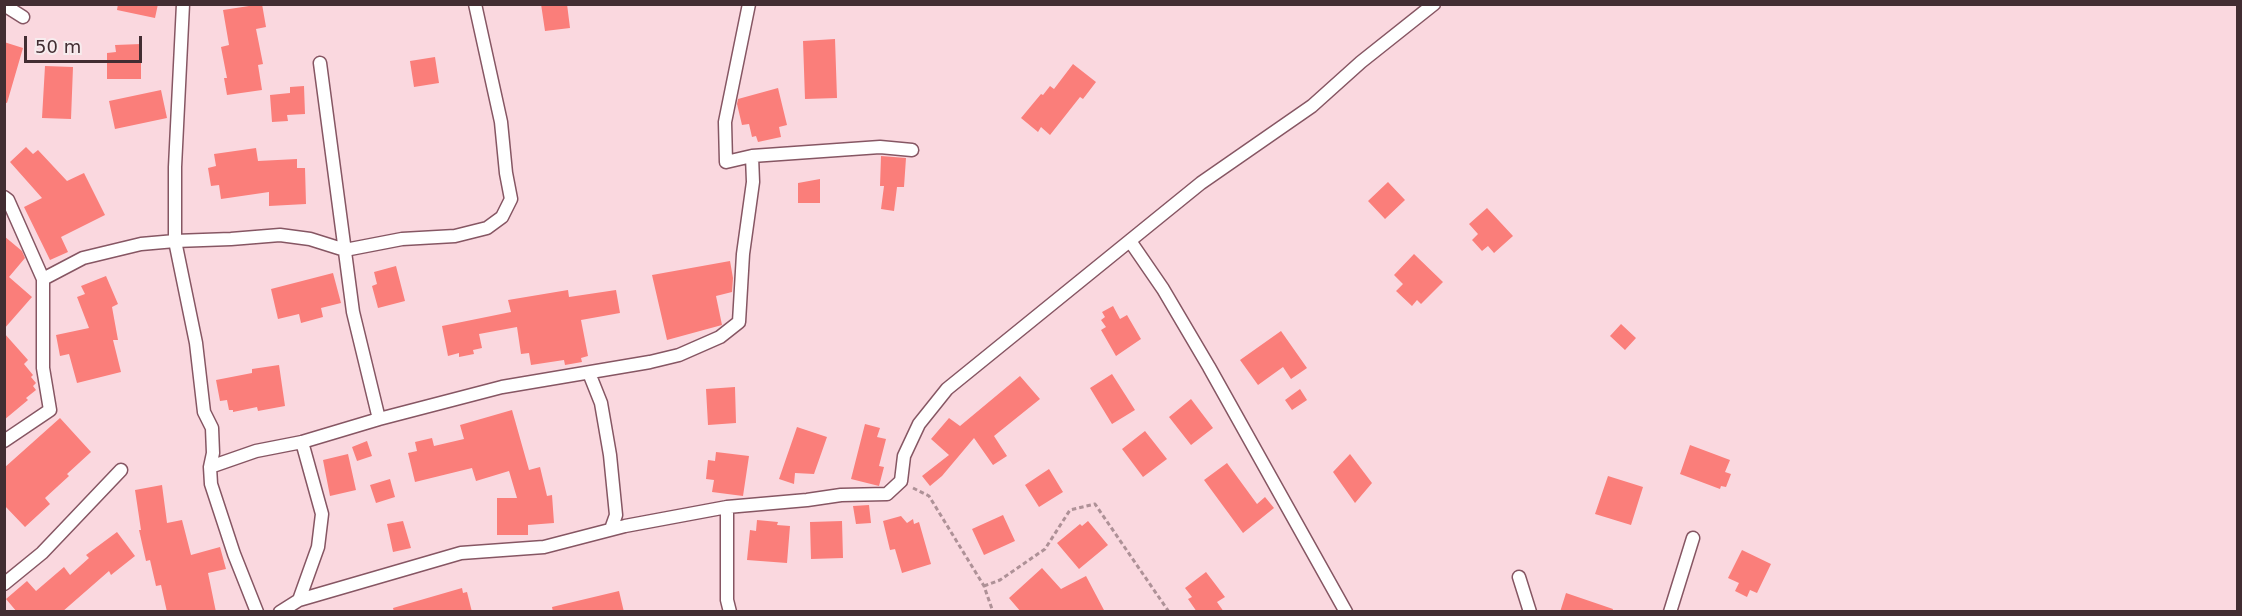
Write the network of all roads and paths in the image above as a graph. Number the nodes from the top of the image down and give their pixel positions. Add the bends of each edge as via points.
1 (183, 4) edge
2 (475, 4) edge
3 (749, 4) edge
4 (1434, 4) edge
5 (4, 5) edge
6 (23, 17) dead end
7 (320, 63) dead end
8 (912, 150) dead end
9 (752, 156) junction
10 (4, 197) edge
11 (174, 240) junction
12 (1130, 241) junction
13 (345, 250) junction
14 (43, 279) junction
15 (589, 373) junction
16 (379, 419) junction
17 (4, 441) edge
18 (302, 442) junction
19 (210, 467) junction
20 (121, 470) dead end
21 (901, 481) junction
22 (728, 507) junction
23 (611, 529) junction
24 (1693, 538) dead end
25 (1519, 576) dead end
26 (4, 584) edge
27 (984, 586) junction
28 (298, 600) junction
29 (257, 612) edge
30 (280, 612) edge
31 (730, 612) edge
32 (993, 612) edge
33 (1169, 612) edge
34 (1346, 612) edge
35 (1530, 612) edge
36 (1670, 612) edge

1 - 11 street
2 - 13 street via 501,122 511,199 502,217 487,228 455,236 402,239
3 - 9 street via 725,122 726,162
4 - 12 street via 1312,106 1201,183
5 - 6 street
7 - 13 street
8 - 9 street via 880,147
9 - 15 street via 753,182 739,322 720,337 680,355
10 - 14 street
11 - 13 street via 280,235 310,238
11 - 14 street via 83,258
11 - 19 street via 196,343 204,412 212,428
12 - 21 street via 947,389 919,424 904,456
12 - 34 street via 1175,308
13 - 16 street via 353,312
14 - 17 street via 43,368 50,410
15 - 16 street via 502,387
15 - 23 street via 602,403 610,455 616,515
16 - 18 street
18 - 19 street via 256,451
18 - 28 street via 322,514 318,547
19 - 29 street via 211,484
20 - 26 street via 42,553
21 - 22 street via 886,494
21 - 27 path via 929,496
22 - 23 street
22 - 31 street
23 - 28 street via 544,547 461,553
24 - 36 street
25 - 35 street
27 - 32 path
27 - 33 path via 1000,580 1045,549 1070,510 1095,504
28 - 30 street

